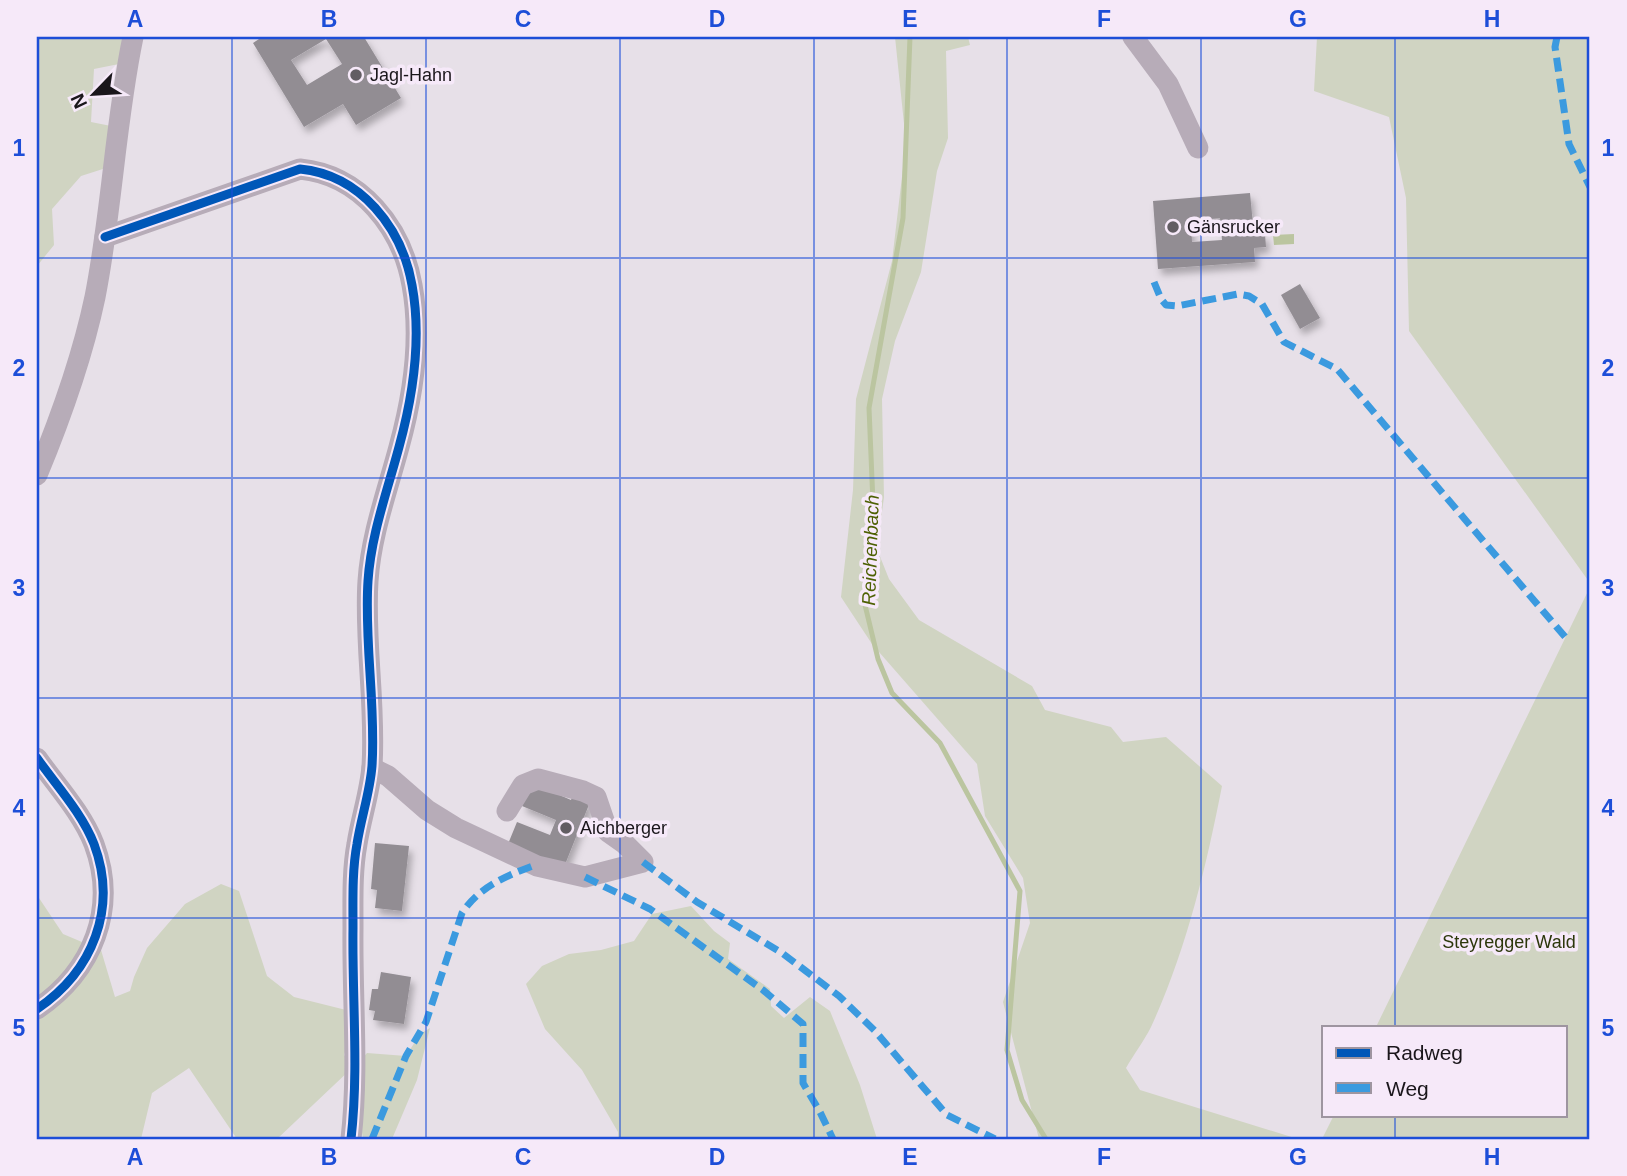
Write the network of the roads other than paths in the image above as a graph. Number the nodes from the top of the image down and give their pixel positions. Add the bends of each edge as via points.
1 (133, 37) edge
2 (1133, 37) edge
3 (1198, 148) dead end
4 (105, 237) junction
5 (37, 475) edge
6 (37, 758) edge
7 (372, 768) junction
8 (508, 811) dead end
9 (37, 1009) edge
10 (351, 1139) edge

1 - 4 street
2 - 3 street via 1168,84
4 - 5 street via 78,368
4 - 7 street via 300,169 320,171 364,197 397,238 413,288 415,365 368,581
6 - 9 street via 94,843 103,898 92,949 73,976
7 - 8 street via 456,828 537,866 585,877 643,862 608,832 596,797 583,791 538,779 523,785
7 - 10 street via 356,848 353,895 356,1039

